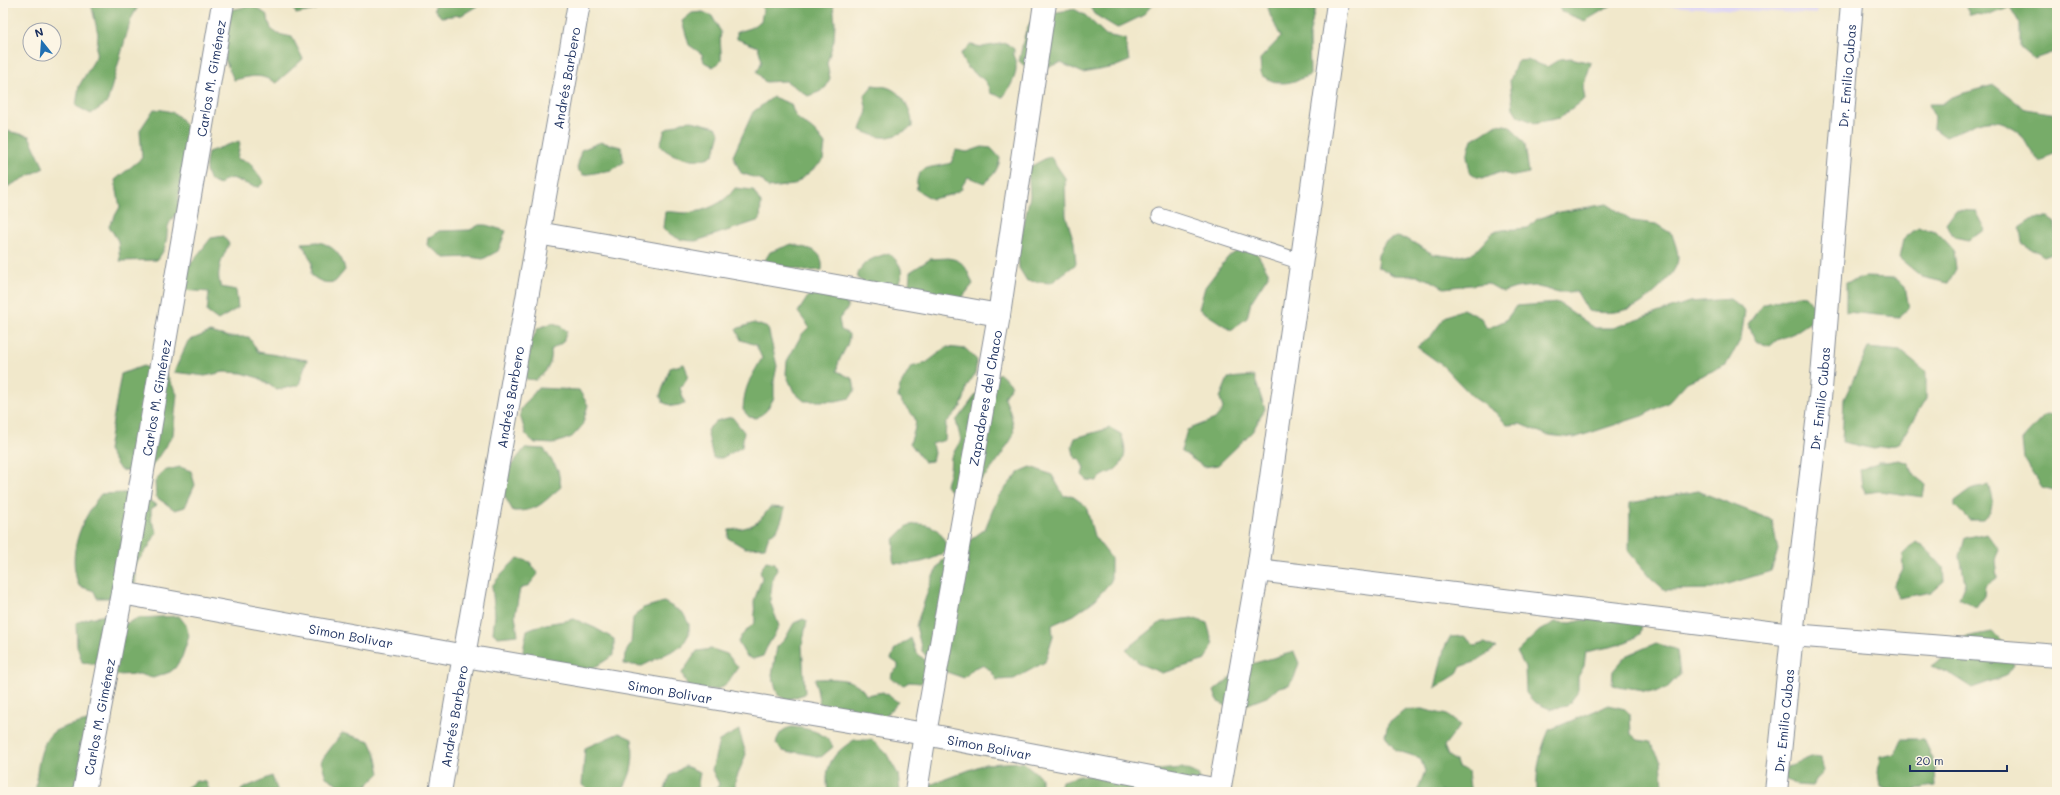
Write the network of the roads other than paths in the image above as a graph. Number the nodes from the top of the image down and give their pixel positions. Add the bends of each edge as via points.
1 (223, 3) edge
2 (579, 3) edge
3 (1045, 3) edge
4 (1338, 3) edge
5 (1852, 3) edge
6 (1160, 216) dead end
7 (538, 232) junction
8 (1302, 262) junction
9 (999, 315) junction
10 (1258, 570) junction
11 (122, 593) junction
12 (1792, 635) junction
13 (465, 656) junction
14 (2057, 656) edge
15 (925, 734) junction
16 (1219, 791) edge
17 (84, 792) edge
18 (440, 792) edge
19 (916, 792) edge
20 (1776, 792) edge

1 - 11 street, Carlos M. Giménez
2 - 7 street, Andrés Barbero
3 - 9 street, Zapadores del Chaco
4 - 8 street
5 - 12 street, Dr. Emilio Cubas via 1821,389
6 - 8 lane
7 - 9 street
7 - 13 street, Andrés Barbero
8 - 10 street
9 - 15 street, Zapadores del Chaco
10 - 12 street
10 - 16 street
11 - 13 street, Simon Bolivar
11 - 17 street, Carlos M. Giménez
12 - 14 street
12 - 20 street, Dr. Emilio Cubas
13 - 15 street, Simon Bolivar
13 - 18 street, Andrés Barbero
15 - 16 street, Simon Bolivar
15 - 19 street, Zapadores del Chaco

